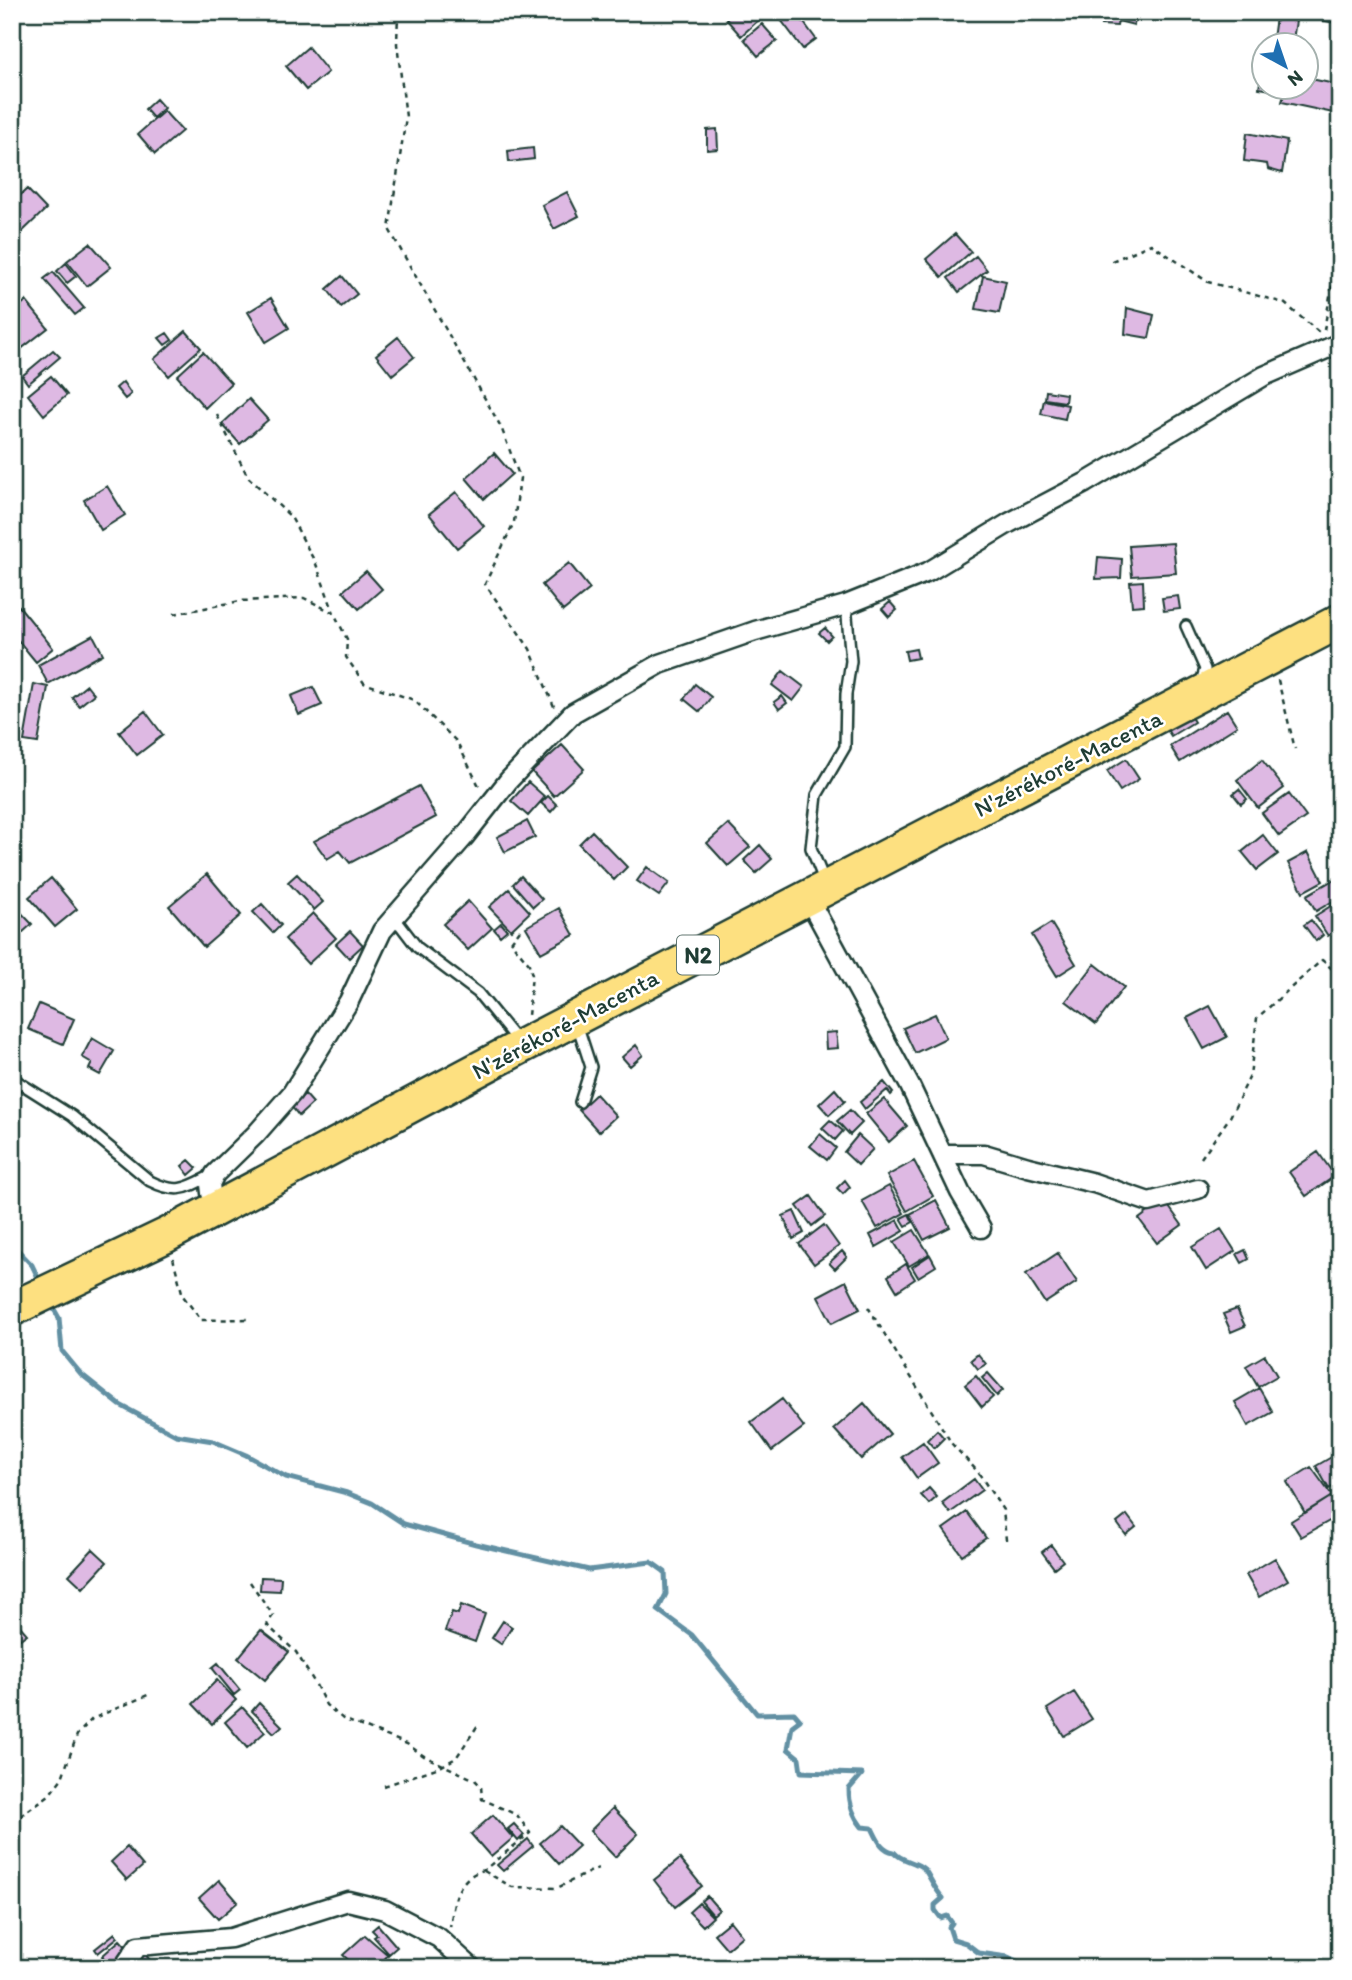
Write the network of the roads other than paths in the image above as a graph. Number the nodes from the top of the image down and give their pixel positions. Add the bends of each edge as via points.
1 (1331, 339) edge
2 (846, 605) junction
3 (1340, 621) edge
4 (1186, 626) dead end
5 (1196, 697) junction
6 (818, 893) junction
7 (394, 917) junction
8 (575, 1019) junction
9 (522, 1046) junction
10 (12, 1078) edge
11 (580, 1102) dead end
12 (942, 1154) junction
13 (215, 1174) junction
14 (1198, 1189) dead end
15 (219, 1207) junction
16 (981, 1228) dead end
17 (35, 1297) edge
18 (124, 1968) edge
19 (472, 1968) edge

1 - 2 street via 928,572
2 - 6 lane via 851,661 845,747 817,794 811,848
2 - 7 street via 660,664 573,713 509,780
3 - 5 highway, N'zérékoré-Macenta / N2
4 - 5 lane via 1205,669
5 - 6 highway, N'zérékoré-Macenta / N2
6 - 8 highway, N'zérékoré-Macenta / N2
6 - 12 street
7 - 9 lane via 417,947 478,993
7 - 13 street via 292,1093
8 - 9 highway, N'zérékoré-Macenta / N2
8 - 11 lane via 591,1067
9 - 15 highway, N'zérékoré-Macenta / N2
10 - 13 lane via 72,1116 150,1181 175,1190
12 - 14 street via 984,1154 1149,1202
12 - 16 street
13 - 15 street via 211,1193
15 - 17 highway, N'zérékoré-Macenta / N2
18 - 19 street via 138,1946 231,1938 348,1901 385,1910 439,1938

